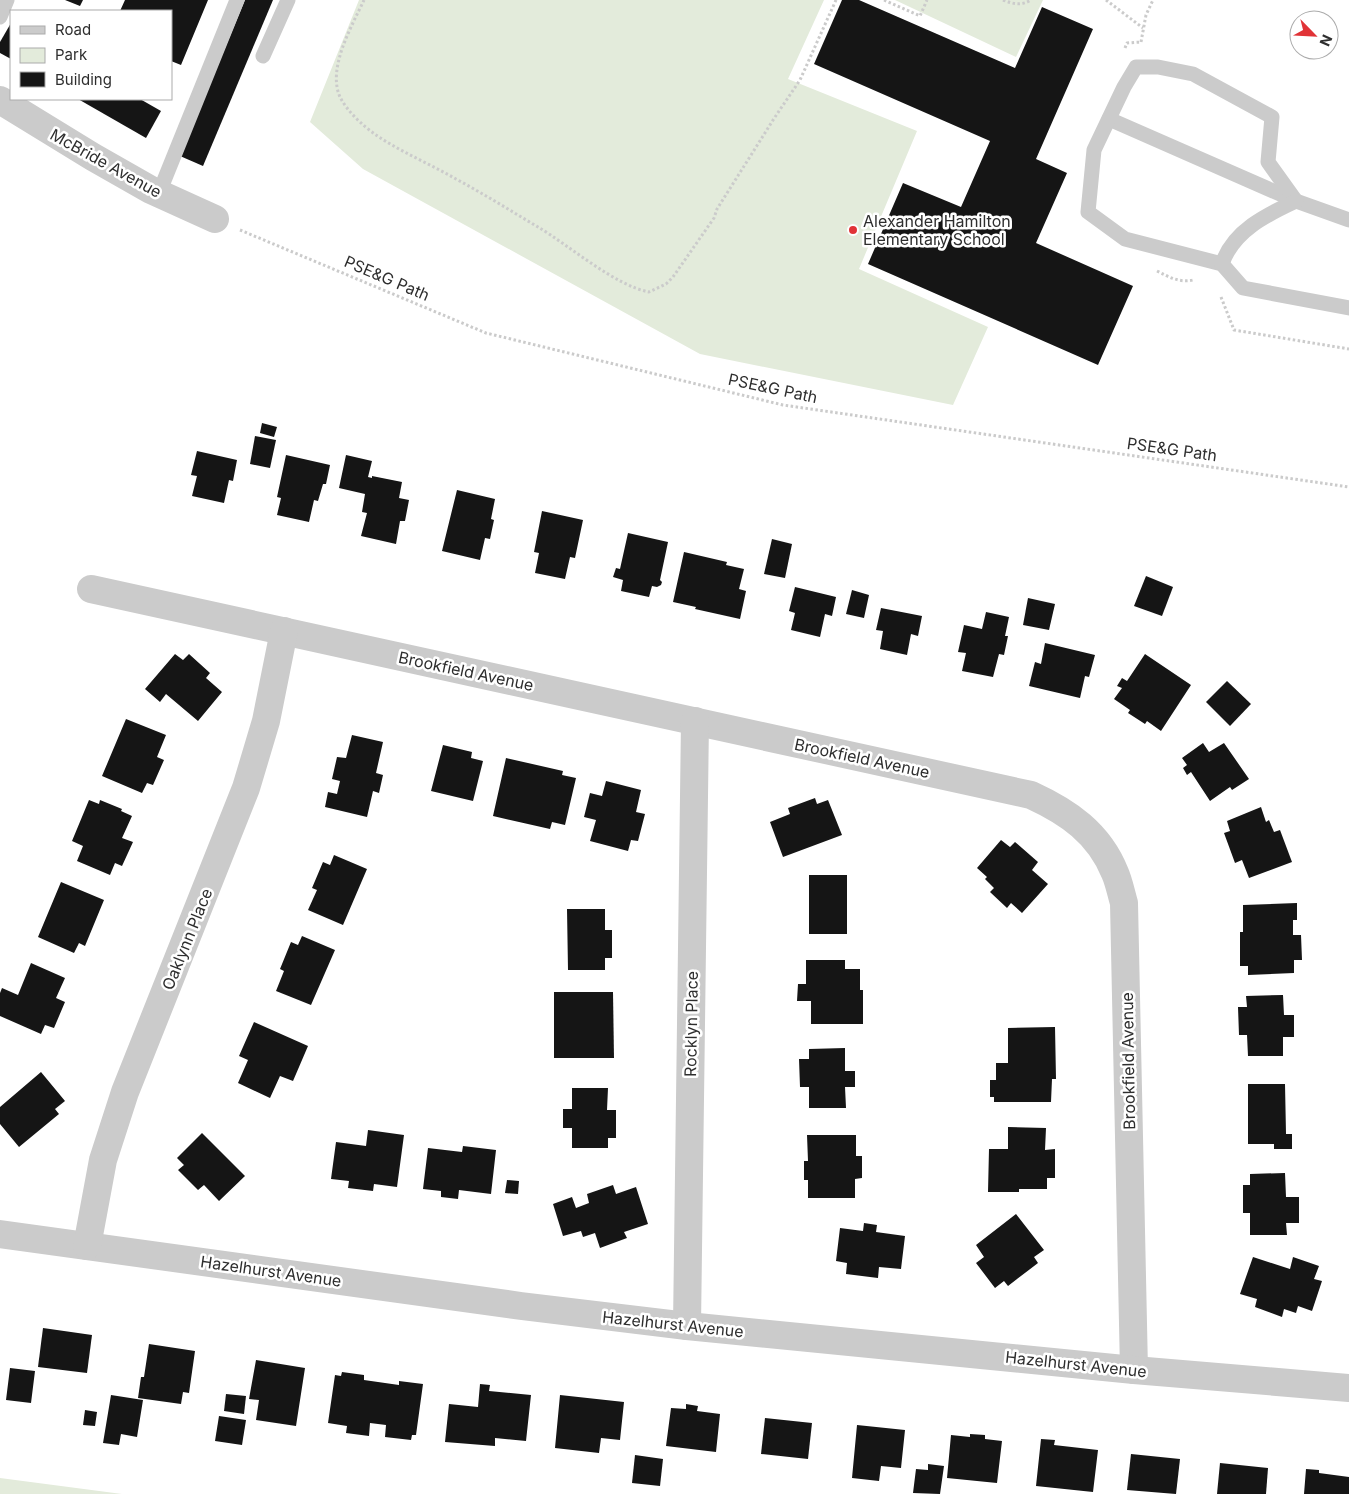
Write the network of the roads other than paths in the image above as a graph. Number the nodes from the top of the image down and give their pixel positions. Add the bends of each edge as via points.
1 (7, 0) edge
2 (237, 0) edge
3 (288, 0) edge
4 (0, 17) edge
5 (263, 56) dead end
6 (0, 100) edge
7 (1109, 119) junction
8 (159, 193) junction
9 (1296, 202) junction
10 (216, 219) road end
11 (1349, 220) edge
12 (1222, 264) junction
13 (1349, 308) edge
14 (91, 589) dead end
15 (284, 631) junction
16 (695, 721) junction
17 (0, 1234) edge
18 (88, 1246) junction
19 (686, 1326) junction
20 (1134, 1370) junction
21 (1349, 1388) edge

1 - 4 lane
2 - 8 lane
3 - 5 lane
6 - 8 street, McBride Avenue via 93,158
7 - 9 lane
7 - 9 lane via 1136,68 1158,67 1193,74 1272,117 1268,162
7 - 12 lane via 1094,150 1088,212 1124,239
8 - 10 street, McBride Avenue
9 - 11 lane
9 - 12 lane via 1270,213 1242,232
12 - 13 lane via 1243,288
14 - 15 street, Brookfield Avenue
15 - 16 street, Brookfield Avenue
15 - 18 street, Oaklynn Place via 266,721 246,788 124,1092 103,1160
16 - 19 street, Rocklyn Place
16 - 20 street, Brookfield Avenue via 1031,795 1057,807 1081,824 1101,848 1115,873 1124,903
17 - 18 street, Hazelhurst Avenue
18 - 19 street, Hazelhurst Avenue
19 - 20 street, Hazelhurst Avenue
20 - 21 street, Hazelhurst Avenue

